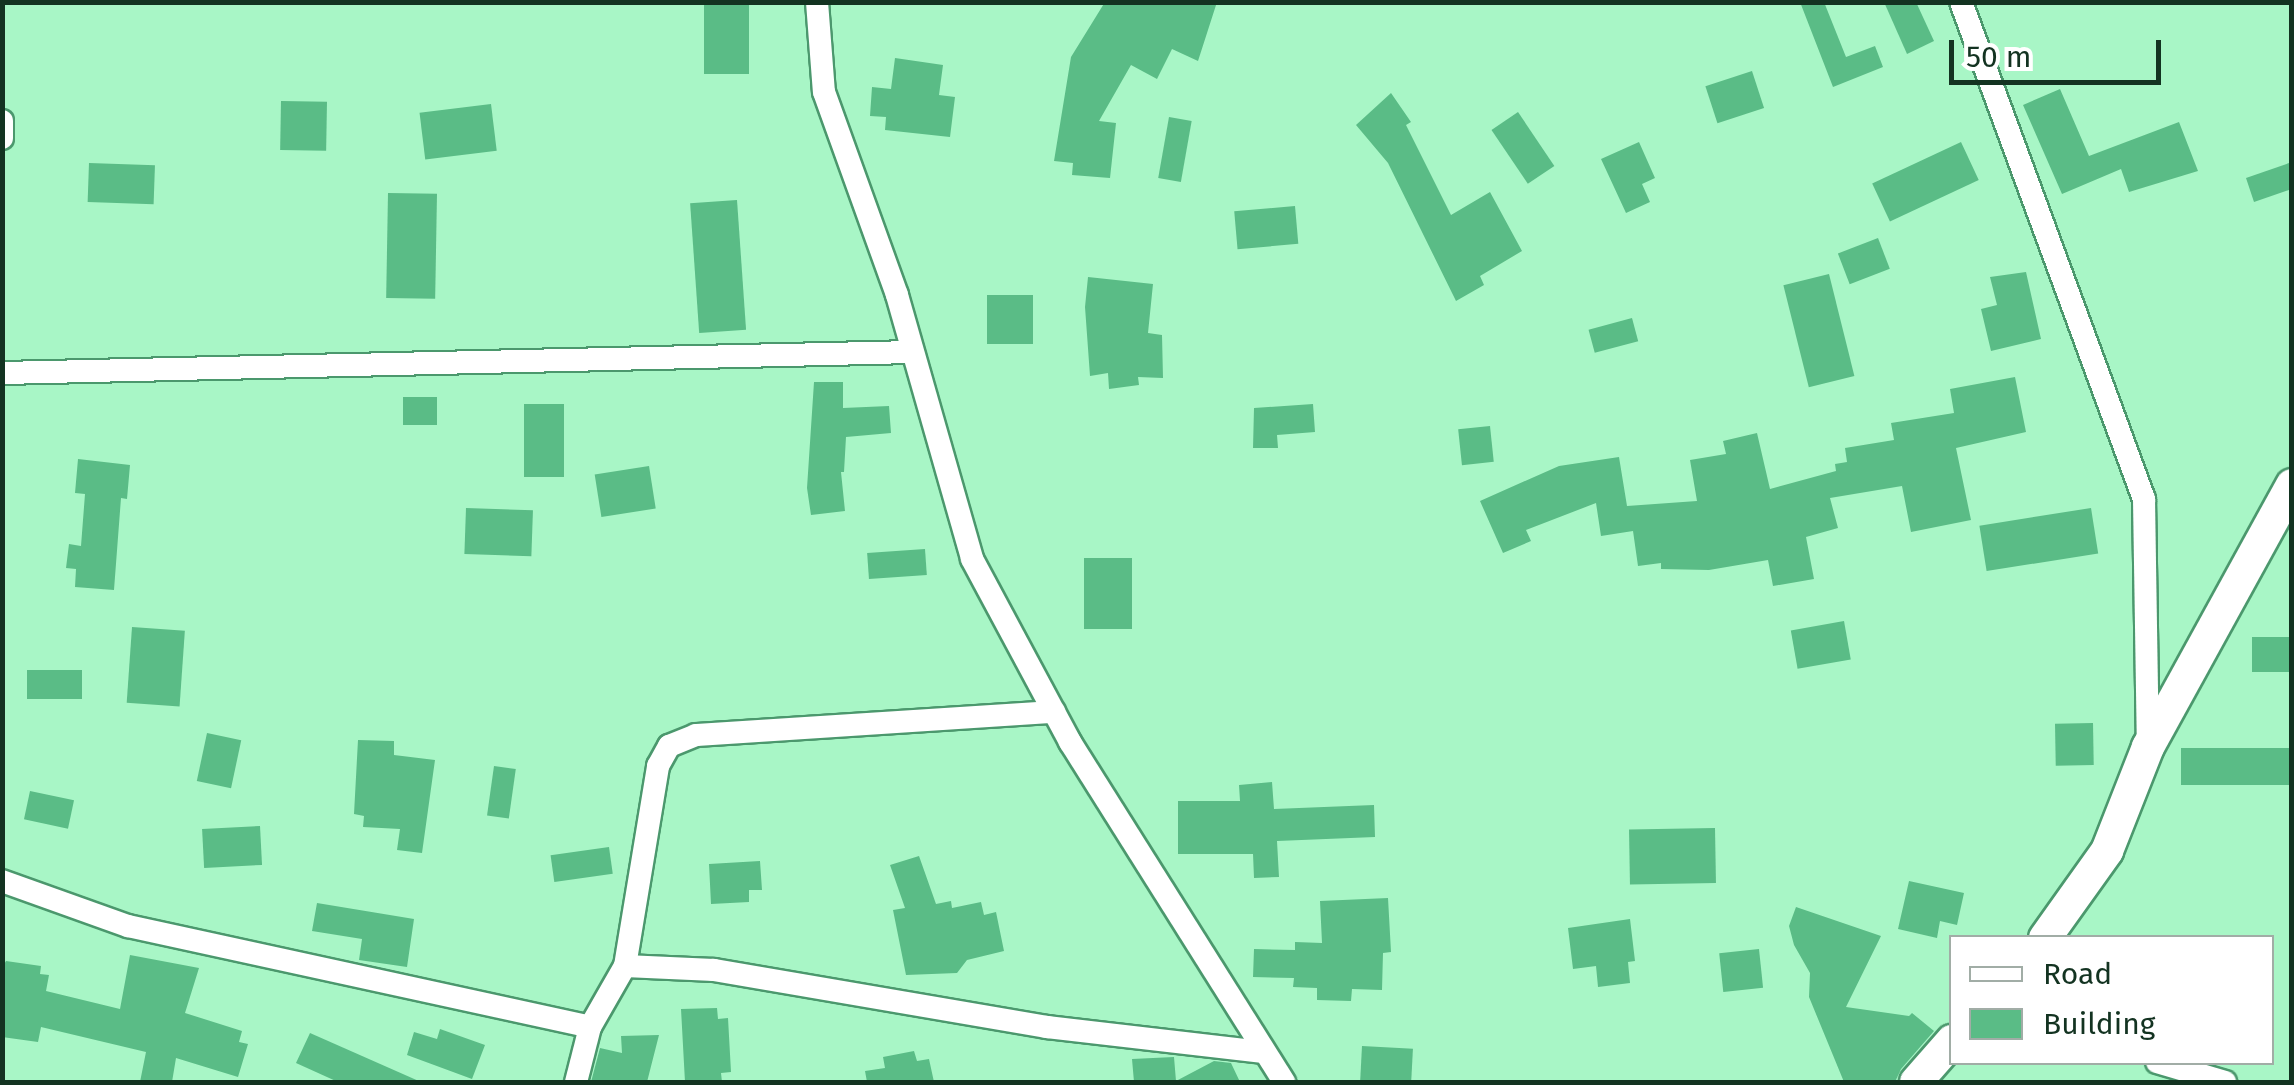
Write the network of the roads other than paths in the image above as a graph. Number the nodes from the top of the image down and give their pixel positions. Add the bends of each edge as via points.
1 (817, 2) edge
2 (1961, 2) edge
3 (2, 121) edge
4 (2, 138) edge
5 (912, 352) junction
6 (2, 373) edge
7 (2292, 485) edge
8 (1054, 712) junction
9 (2148, 748) junction
10 (2, 881) edge
11 (2048, 935) edge
12 (625, 966) junction
13 (590, 1027) junction
14 (1949, 1044) edge
15 (1264, 1052) junction
16 (2167, 1065) edge
17 (576, 1082) edge
18 (1284, 1082) edge
19 (1916, 1082) edge
20 (2224, 1082) edge

1 - 5 street via 824,92
2 - 9 street via 2144,498
3 - 4 street
5 - 6 street
5 - 8 street via 972,559
7 - 9 street
8 - 12 street via 696,735 669,746 658,766
8 - 15 street
9 - 11 street via 2107,851
10 - 13 street via 128,926
12 - 13 street
12 - 15 street via 714,970 1047,1027
13 - 17 street
14 - 19 street
15 - 18 street
16 - 20 street

